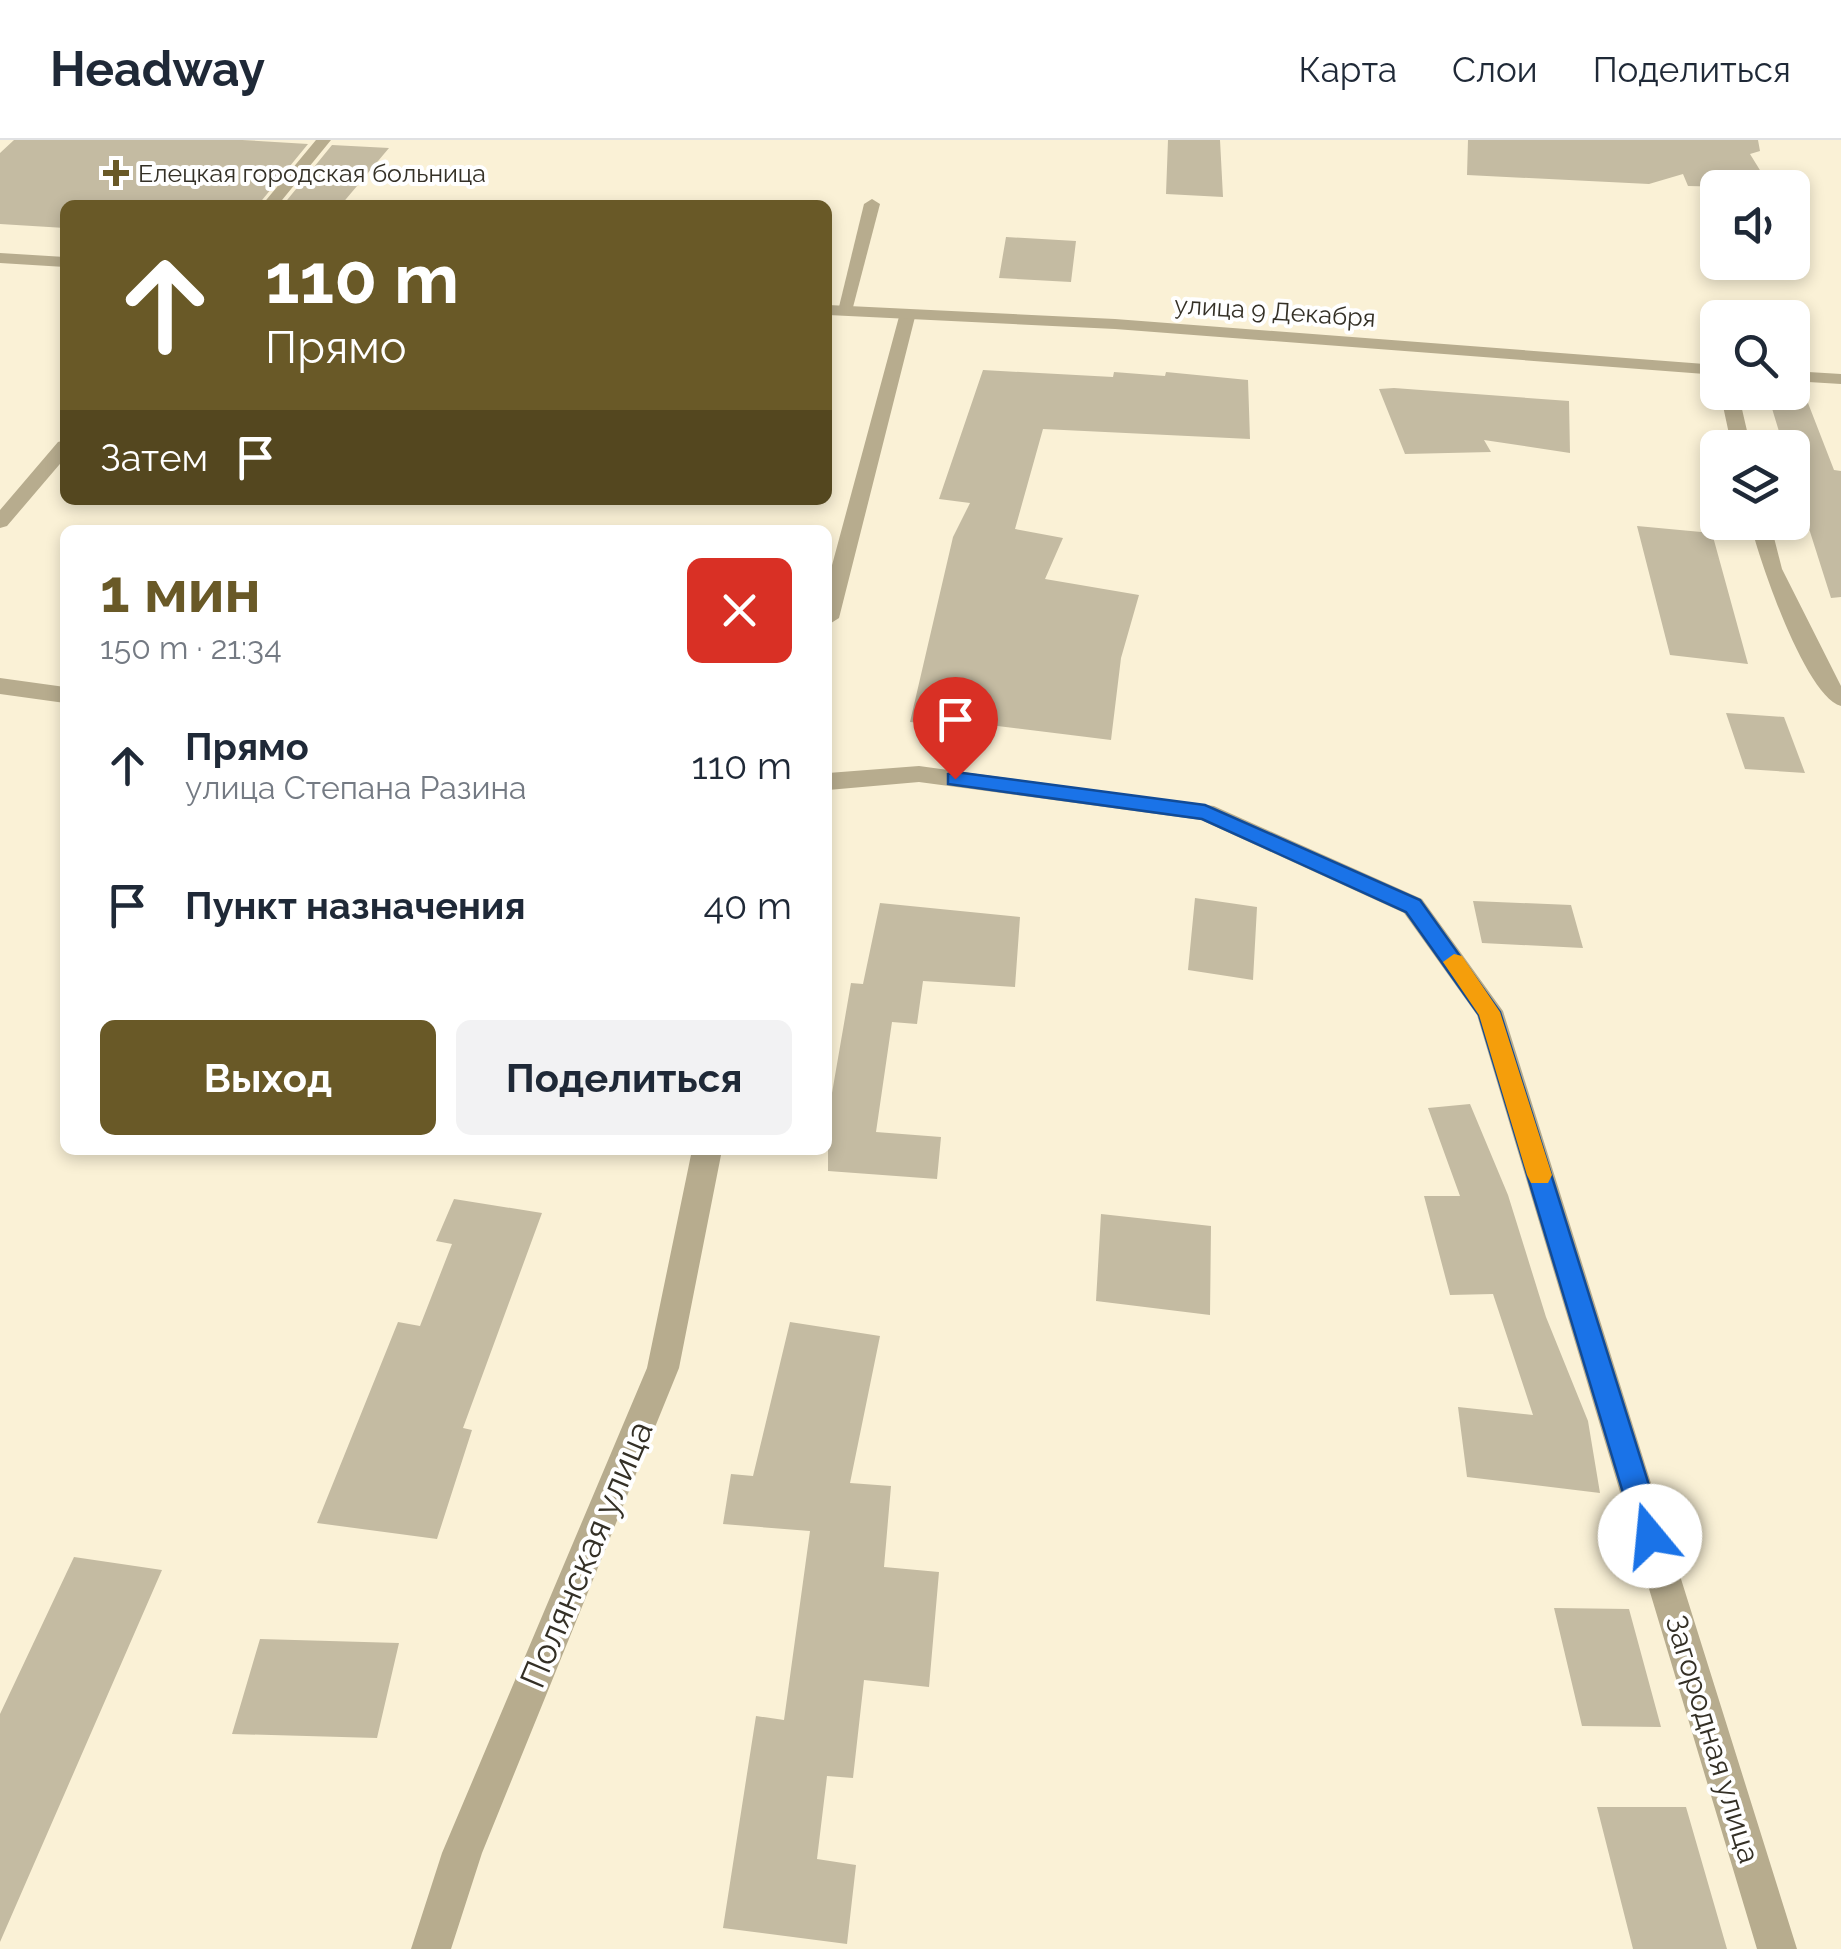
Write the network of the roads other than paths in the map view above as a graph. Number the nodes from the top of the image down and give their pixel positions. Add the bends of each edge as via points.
1 (324, 140) edge
2 (274, 200) edge
3 (872, 204) dead end
4 (0, 258) edge
5 (60, 262) edge
6 (835, 311) edge
7 (906, 317) junction
8 (1700, 369) edge
9 (1810, 377) edge
10 (1841, 379) edge
11 (60, 452) edge
12 (0, 522) edge
13 (1765, 540) edge
14 (832, 603) edge
15 (0, 686) edge
16 (60, 694) edge
17 (1841, 698) edge
18 (832, 782) edge
19 (707, 1155) edge
20 (431, 1949) edge
21 (1777, 1949) edge

1 - 2 street
3 - 6 street
4 - 5 street
6 - 7 street, улица 9 Декабря
7 - 8 street, улица 9 Декабря via 1116,324
7 - 14 street
9 - 10 street
11 - 12 street
13 - 17 street via 1772,569 1831,690
15 - 16 street
18 - 21 street, Загородная улица via 919,774 1205,812 1413,906 1489,1012
19 - 20 street, Полянская улица via 663,1368 462,1853

